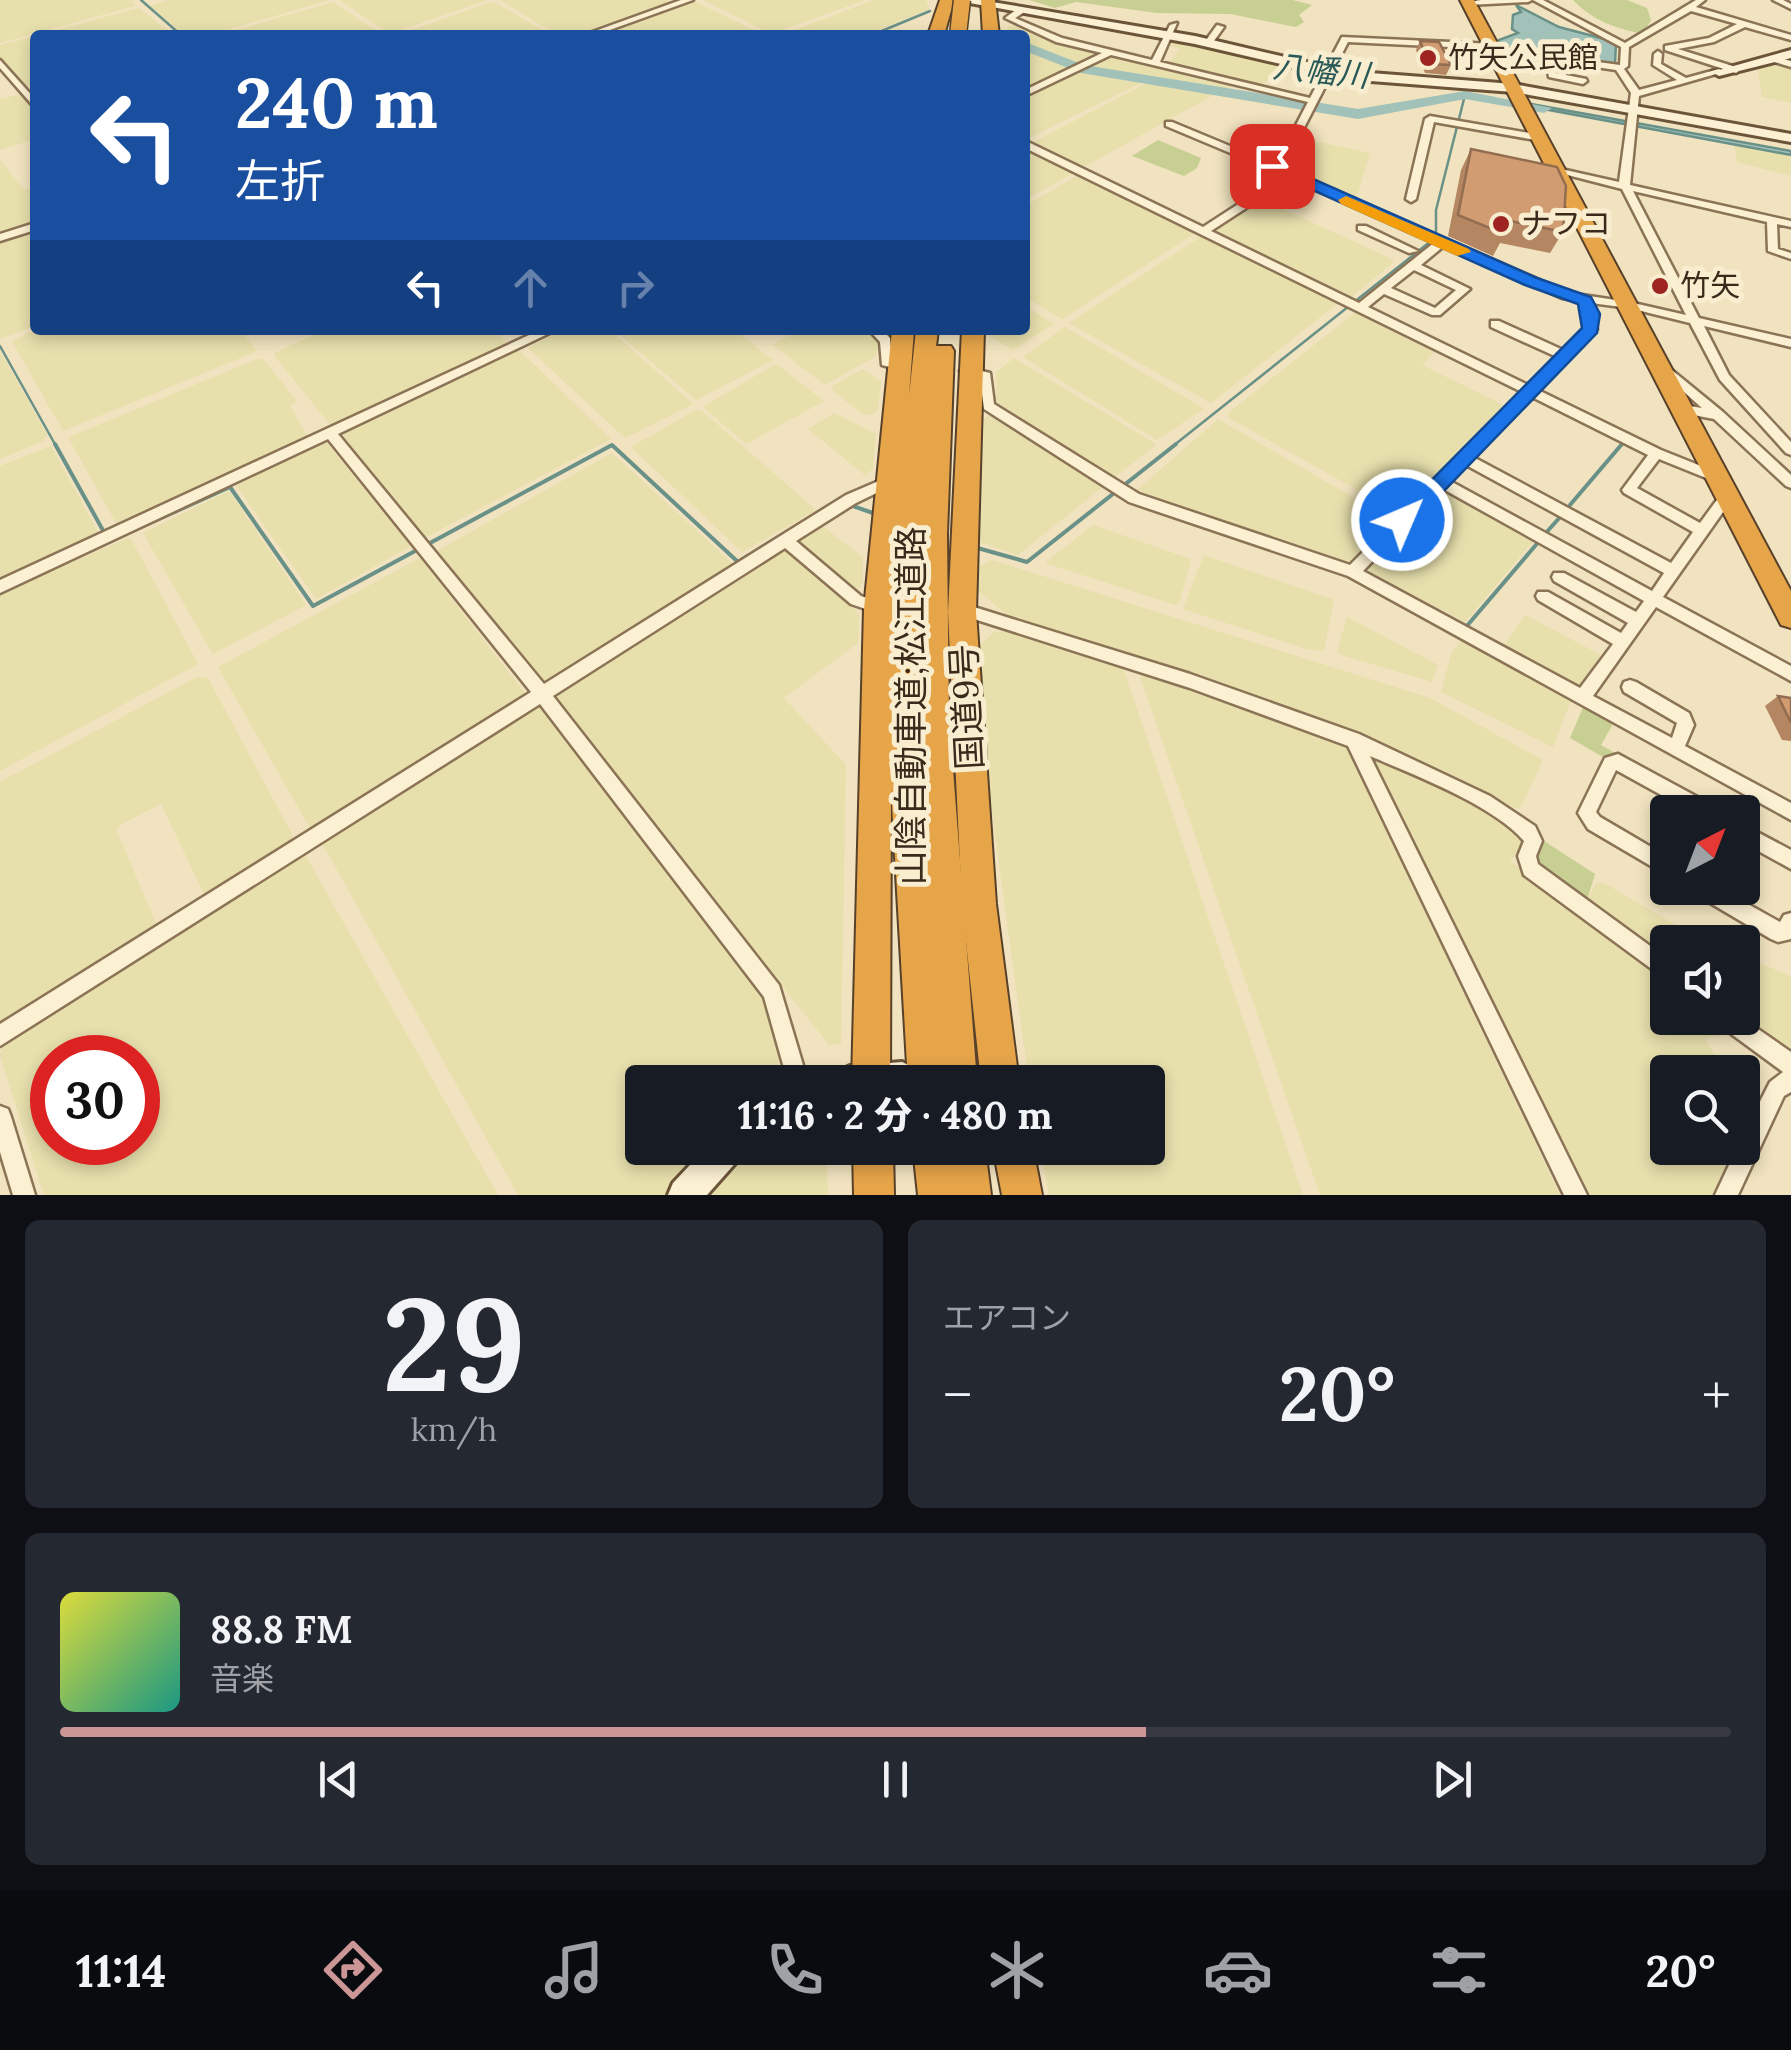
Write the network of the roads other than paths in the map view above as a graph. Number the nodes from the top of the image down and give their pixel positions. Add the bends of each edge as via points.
1 (689, 0) edge
2 (947, 0) edge
3 (960, 0) edge
4 (1528, 0) edge
5 (1537, 0) edge
6 (1701, 0) edge
7 (1777, 0) edge
8 (983, 2) edge
9 (1467, 2) edge
10 (1690, 8) junction
11 (1791, 8) edge
12 (1020, 10) junction
13 (1550, 16) dead end
14 (1744, 24) junction
15 (1220, 27) dead end
16 (602, 30) edge
17 (938, 30) edge
18 (958, 30) edge
19 (971, 30) edge
20 (989, 30) edge
21 (1172, 30) junction
22 (1791, 38) edge
23 (1208, 43) junction
24 (1623, 44) junction
25 (1492, 48) junction
26 (1111, 52) junction
27 (1658, 54) dead end
28 (1791, 54) edge
29 (1550, 58) junction
30 (1774, 59) junction
31 (1154, 62) junction
32 (0, 63) edge
33 (1791, 64) edge
34 (1619, 68) junction
35 (1736, 70) junction
36 (1328, 71) junction
37 (1719, 72) joint
38 (1684, 80) junction
39 (1583, 81) dead end
40 (1030, 91) edge
41 (1636, 93) junction
42 (30, 98) edge
43 (1519, 98) junction
44 (1311, 104) junction
45 (1630, 119) junction
46 (1168, 124) dead end
47 (1542, 138) junction
48 (1791, 138) edge
49 (1030, 146) edge
50 (1272, 168) junction
51 (1561, 172) junction
52 (1289, 176) junction
53 (1624, 183) junction
54 (1410, 198) dead end
55 (1772, 219) junction
56 (1791, 224) edge
57 (30, 228) edge
58 (1362, 228) dead end
59 (1204, 231) junction
60 (0, 238) edge
61 (1435, 239) junction
62 (1791, 256) edge
63 (1411, 257) junction
64 (1383, 289) junction
65 (1585, 300) junction
66 (1356, 305) junction
67 (1629, 305) junction
68 (1697, 319) junction
69 (1495, 324) dead end
70 (539, 335) edge
71 (881, 335) edge
72 (903, 335) edge
73 (926, 335) edge
74 (945, 335) edge
75 (971, 335) edge
76 (1791, 343) edge
77 (1481, 350) dead end
78 (1565, 356) junction
79 (1470, 361) junction
80 (1514, 364) dead end
81 (1659, 364) junction
82 (902, 367) junction
83 (966, 371) junction
84 (1502, 377) junction
85 (1530, 391) junction
86 (1684, 409) junction
87 (1718, 415) junction
88 (330, 433) junction
89 (1791, 450) edge
90 (1656, 452) junction
91 (1465, 459) junction
92 (888, 482) junction
93 (1442, 482) junction
94 (1791, 483) edge
95 (1726, 489) junction
96 (1702, 530) junction
97 (786, 540) junction
98 (1674, 571) junction
99 (1352, 572) junction
100 (1559, 576) dead end
101 (0, 587) edge
102 (1543, 596) dead end
103 (1654, 599) junction
104 (883, 609) junction
105 (952, 612) junction
106 (1791, 617) edge
107 (1638, 621) junction
108 (1623, 642) junction
109 (1791, 674) edge
110 (1630, 688) dead end
111 (541, 693) junction
112 (1582, 697) junction
113 (1353, 739) junction
114 (1676, 748) junction
115 (1677, 795) edge
116 (1791, 812) edge
117 (1760, 842) edge
118 (1650, 856) edge
119 (1791, 860) edge
120 (1731, 905) edge
121 (1791, 922) edge
122 (1650, 958) edge
123 (1750, 1035) edge
124 (0, 1036) edge
125 (793, 1065) edge
126 (884, 1065) edge
127 (885, 1065) edge
128 (978, 1065) edge
129 (982, 1065) edge
130 (1791, 1065) edge
131 (1791, 1079) edge
132 (0, 1117) edge
133 (712, 1165) edge
134 (873, 1165) edge
135 (935, 1165) edge
136 (967, 1165) edge
137 (1016, 1165) edge
138 (24, 1195) edge
139 (685, 1195) edge
140 (874, 1195) edge
141 (938, 1195) edge
142 (971, 1195) edge
143 (1022, 1195) edge
144 (1576, 1195) edge
145 (1726, 1195) edge

1 - 16 street
2 - 17 highway
3 - 8 main road
3 - 18 highway, bridge
4 - 9 street
5 - 24 street
6 - 10 street
7 - 11 street
8 - 12 main road
8 - 19 highway
8 - 20 highway
9 - 25 highway
10 - 14 street
10 - 24 street
12 - 21 main road
12 - 26 street via 1009,18 1059,40
13 - 24 street
14 - 22 street
14 - 35 street via 1711,40 1668,48
15 - 23 street
21 - 23 main road
21 - 31 street
23 - 36 main road
24 - 34 street
25 - 29 street
25 - 36 street via 1345,39
25 - 43 highway
26 - 31 street
26 - 40 street
27 - 38 street via 1656,64
28 - 30 main road
29 - 34 street
29 - 39 street via 1552,75
30 - 33 street
30 - 35 main road
31 - 44 street
32 - 42 street
34 - 41 street
35 - 37 main road
36 - 43 main road
36 - 44 street
37 - 38 street
38 - 41 street
41 - 45 street
43 - 45 main road
43 - 47 highway
44 - 50 street
45 - 48 main road
45 - 53 street
46 - 50 street
47 - 51 highway
47 - 54 street via 1430,119
49 - 59 street
50 - 52 street
51 - 53 street
51 - 67 highway
52 - 59 street
52 - 61 street
53 - 55 street
53 - 68 street
55 - 56 street
55 - 62 street via 1773,251
57 - 60 street
58 - 63 street
59 - 66 street
61 - 63 street
61 - 65 street
63 - 64 street
63 - 64 street via 1464,289 1436,313
64 - 66 street
65 - 67 street
65 - 78 street via 1591,330
66 - 79 street
67 - 68 street
67 - 81 highway
68 - 76 street
68 - 89 street via 1724,377
69 - 78 street
70 - 88 street
71 - 82 street via 886,362
72 - 82 highway
73 - 127 highway, 山陰自動車道;松江道路 via 910,493 907,787
74 - 128 highway, 山陰自動車道;松江道路 via 933,490 932,714 944,947
75 - 83 highway, 国道9号
77 - 79 street
78 - 85 street
79 - 84 street
80 - 84 street
81 - 86 highway
81 - 87 street
82 - 92 highway
83 - 99 street via 986,376 988,406 1110,486
83 - 105 highway, 国道9号
84 - 85 street
85 - 90 street
85 - 91 street
86 - 87 street
86 - 95 highway
87 - 94 street
88 - 101 street
88 - 111 street
90 - 95 street
90 - 96 street via 1629,490
91 - 93 street
91 - 98 street
92 - 97 street
92 - 104 highway
93 - 99 street
93 - 103 street
95 - 96 street
95 - 106 highway
96 - 98 street
97 - 104 street via 856,600
97 - 111 street
98 - 103 street
99 - 112 street
100 - 107 street
102 - 108 street
103 - 107 street
103 - 109 street
104 - 126 highway
105 - 113 street
105 - 129 highway, 国道9号 via 979,904
107 - 108 street
108 - 112 street
110 - 114 street via 1685,722
111 - 124 street
111 - 125 street via 772,992
112 - 114 street
113 - 122 street via 1500,810 1531,836 1530,869
113 - 144 street
114 - 116 street
115 - 118 street via 1611,763 1587,813
117 - 119 street
120 - 121 street via 1778,932 1788,931
123 - 130 street
131 - 145 street via 1777,1089
132 - 138 street
133 - 139 main road
134 - 140 highway
135 - 141 highway
136 - 142 highway
137 - 143 highway

